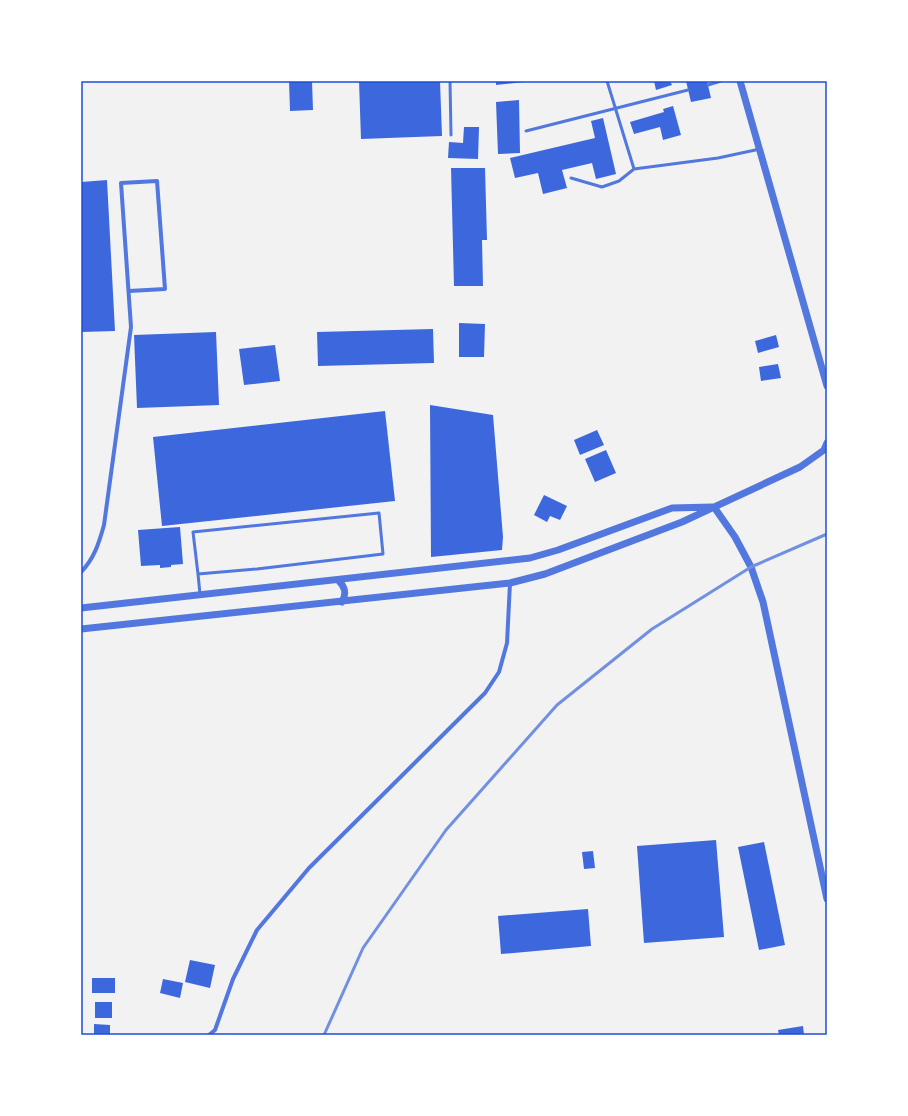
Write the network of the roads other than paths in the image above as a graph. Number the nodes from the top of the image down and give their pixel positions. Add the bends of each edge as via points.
1 (450, 81) edge
2 (608, 81) edge
3 (721, 81) edge
4 (740, 81) edge
5 (708, 85) dead end
6 (688, 90) dead end
7 (615, 108) junction
8 (526, 131) dead end
9 (451, 135) dead end
10 (760, 149) junction
11 (634, 169) junction
12 (571, 178) dead end
13 (129, 291) junction
14 (827, 386) edge
15 (826, 447) edge
16 (714, 507) junction
17 (81, 572) edge
18 (198, 574) junction
19 (338, 581) junction
20 (510, 584) junction
21 (200, 596) junction
22 (342, 602) junction
23 (81, 608) edge
24 (81, 629) edge
25 (827, 898) edge
26 (209, 1035) edge

1 - 9 lane
2 - 7 lane
3 - 5 lane
4 - 10 street
6 - 7 lane
7 - 8 lane
7 - 11 lane
10 - 11 lane via 718,158
10 - 14 street
11 - 12 lane via 618,181 602,186
13 - 13 street via 121,184 158,181 165,289
13 - 17 street via 131,327 104,526 97,549
15 - 16 street via 800,467
16 - 19 street via 672,508 530,558
16 - 20 street via 682,522 545,574
16 - 25 street via 735,537 751,568 763,602
18 - 18 lane via 383,554 379,513 193,532
18 - 21 lane
19 - 21 street
19 - 22 street via 345,591
20 - 22 street
20 - 26 street via 507,643 499,672 485,693 309,868 257,930 233,979 215,1030
21 - 23 street
22 - 24 street

